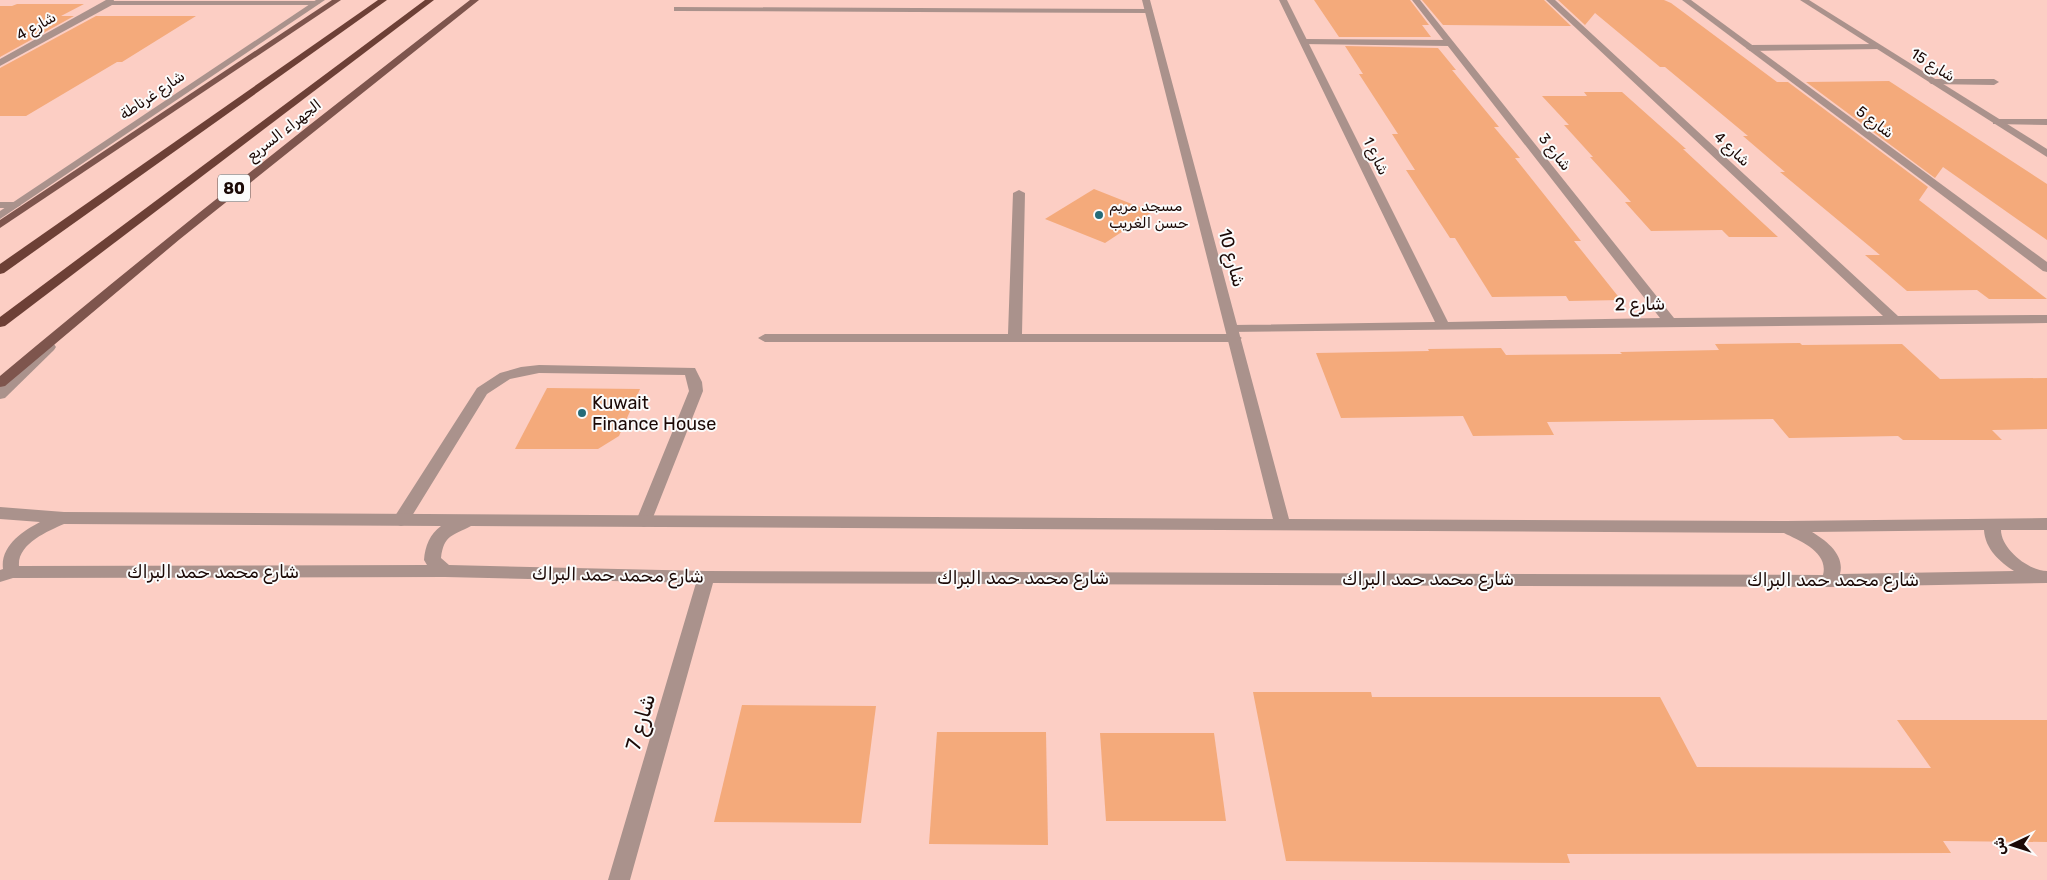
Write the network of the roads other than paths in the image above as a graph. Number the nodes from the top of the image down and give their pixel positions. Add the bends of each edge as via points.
1 (337, 0) edge
2 (377, 0) edge
3 (382, 0) edge
4 (430, 0) edge
5 (475, 0) edge
6 (1283, 0) edge
7 (1416, 0) edge
8 (1550, 0) edge
9 (1686, 0) edge
10 (1804, 0) edge
11 (110, 2) edge
12 (318, 2) edge
13 (1147, 5) edge
14 (677, 9) dead end
15 (1304, 42) junction
16 (1449, 42) junction
17 (320, 43) junction
18 (1878, 46) junction
19 (1750, 48) junction
20 (0, 63) edge
21 (1934, 82) junction
22 (1994, 82) dead end
23 (1996, 122) junction
24 (2047, 122) edge
25 (2047, 154) edge
26 (1019, 193) dead end
27 (0, 204) edge
28 (15, 204) junction
29 (0, 216) edge
30 (0, 225) edge
31 (43, 240) junction
32 (0, 265) edge
33 (2047, 268) edge
34 (0, 270) edge
35 (93, 303) junction
36 (23, 306) junction
37 (1894, 319) junction
38 (2047, 319) edge
39 (1670, 322) junction
40 (0, 323) edge
41 (1442, 325) junction
42 (1234, 334) junction
43 (0, 336) edge
44 (765, 338) dead end
45 (1015, 338) junction
46 (0, 383) edge
47 (0, 396) edge
48 (0, 513) edge
49 (64, 518) junction
50 (401, 520) junction
51 (473, 521) junction
52 (644, 521) junction
53 (1993, 524) junction
54 (2047, 524) edge
55 (1283, 525) junction
56 (1786, 527) junction
57 (445, 571) junction
58 (6, 574) edge
59 (706, 577) junction
60 (2042, 577) edge
61 (1829, 581) junction
62 (619, 880) edge

1 - 30 main road
2 - 17 highway
3 - 17 highway
4 - 36 highway, الجهراء السريع / 80
5 - 35 main road, الجهراء السريع / 80 via 236,186
6 - 15 street, شارع 1
7 - 16 street, شارع 3
8 - 37 street, شارع 4
9 - 19 street, شارع 5
10 - 18 street, شارع 15
11 - 12 street
11 - 20 street, شارع 4
12 - 28 street, شارع غرناطة
13 - 14 street
13 - 42 street, شارع 10
15 - 16 street
15 - 41 street, شارع 1
16 - 39 street, شارع 3
17 - 31 highway
18 - 19 street
18 - 21 street, شارع 15
19 - 33 street, شارع 5
21 - 22 street
21 - 23 street, شارع 15
23 - 24 street
23 - 25 street, شارع 15
26 - 45 street
27 - 28 street
28 - 29 street, شارع غرناطة
31 - 32 highway
31 - 34 highway
35 - 46 main road, الجهراء السريع / 80
35 - 47 street
36 - 40 highway, الجهراء السريع / 80
36 - 43 highway
37 - 38 street, شارع 2
37 - 39 street, شارع 2
39 - 41 street, شارع 2
41 - 42 street, شارع 2
42 - 45 street, شارع 2
42 - 55 street, شارع 10
44 - 45 street, شارع 2
48 - 49 street
49 - 50 street
49 - 58 street via 41,527 18,543
50 - 51 street
50 - 52 street via 482,391 505,376 540,369 690,371 696,391
51 - 52 street
51 - 57 street via 449,527 434,544 432,560
52 - 55 street
53 - 54 street
53 - 56 street
53 - 60 street via 1991,532 2000,550 2009,559
55 - 56 street
56 - 61 street via 1816,542 1827,553 1834,573
57 - 58 street, شارع محمد حمد البراك
57 - 59 street, شارع محمد حمد البراك
59 - 61 street, شارع محمد حمد البراك
59 - 62 street, شارع 7
60 - 61 street, شارع محمد حمد البراك

